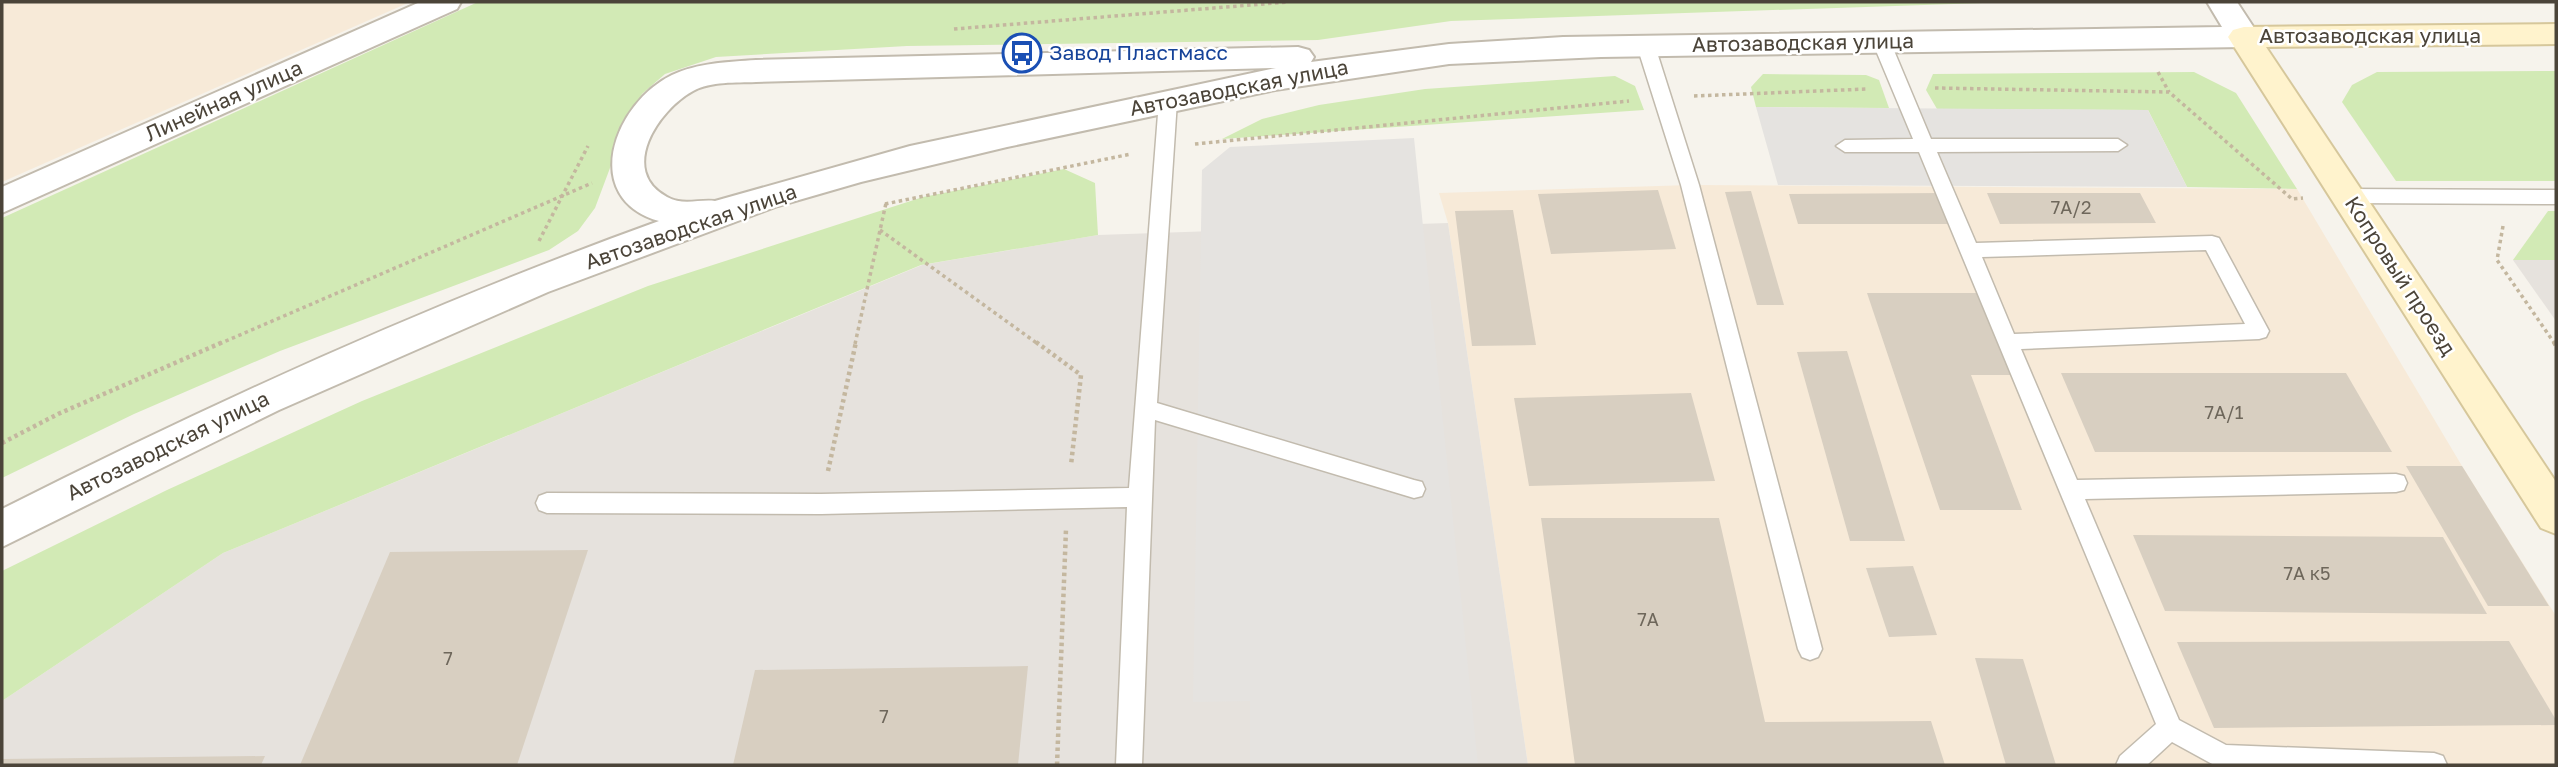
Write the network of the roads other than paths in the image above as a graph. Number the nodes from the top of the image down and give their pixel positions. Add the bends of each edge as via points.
1 (446, 2) edge
2 (2222, 2) edge
3 (2556, 34) edge
4 (2245, 37) junction
5 (1881, 41) junction
6 (1646, 46) junction
7 (1451, 54) junction
8 (1168, 101) junction
9 (1925, 145) junction
10 (2118, 145) dead end
11 (1845, 146) dead end
12 (2348, 196) junction
13 (2556, 197) edge
14 (2, 201) edge
15 (720, 213) junction
16 (1969, 250) junction
17 (2008, 342) junction
18 (1147, 409) junction
19 (2396, 483) dead end
20 (1414, 489) dead end
21 (2070, 490) junction
22 (1139, 497) junction
23 (547, 503) dead end
24 (2556, 516) edge
25 (2, 529) edge
26 (1810, 649) dead end
27 (2170, 728) junction
28 (1129, 765) edge
29 (2129, 765) edge
30 (2434, 765) edge

1 - 14 street, Линейная улица
2 - 4 street
3 - 4 main road, Автозаводская улица
4 - 5 street, Автозаводская улица
4 - 12 main road, Копровый проезд
5 - 6 street, Автозаводская улица
5 - 9 lane
6 - 7 street, Автозаводская улица
6 - 26 lane via 1690,185
7 - 8 street, Автозаводская улица via 1365,64
7 - 15 street via 714,75 682,83 656,101 637,123 626,172 636,191 657,206 684,215
8 - 15 street, Автозаводская улица via 895,161
8 - 18 lane
9 - 10 lane
9 - 11 lane
9 - 16 lane
12 - 13 lane
12 - 24 main road, Копровый проезд
15 - 25 street, Автозаводская улица via 513,291 321,372
16 - 17 lane
16 - 17 lane via 2212,243 2259,331
17 - 21 lane
18 - 20 lane
18 - 22 lane
19 - 21 lane
21 - 27 lane
22 - 23 lane via 821,504
22 - 28 lane
27 - 29 lane
27 - 30 lane via 2224,757

